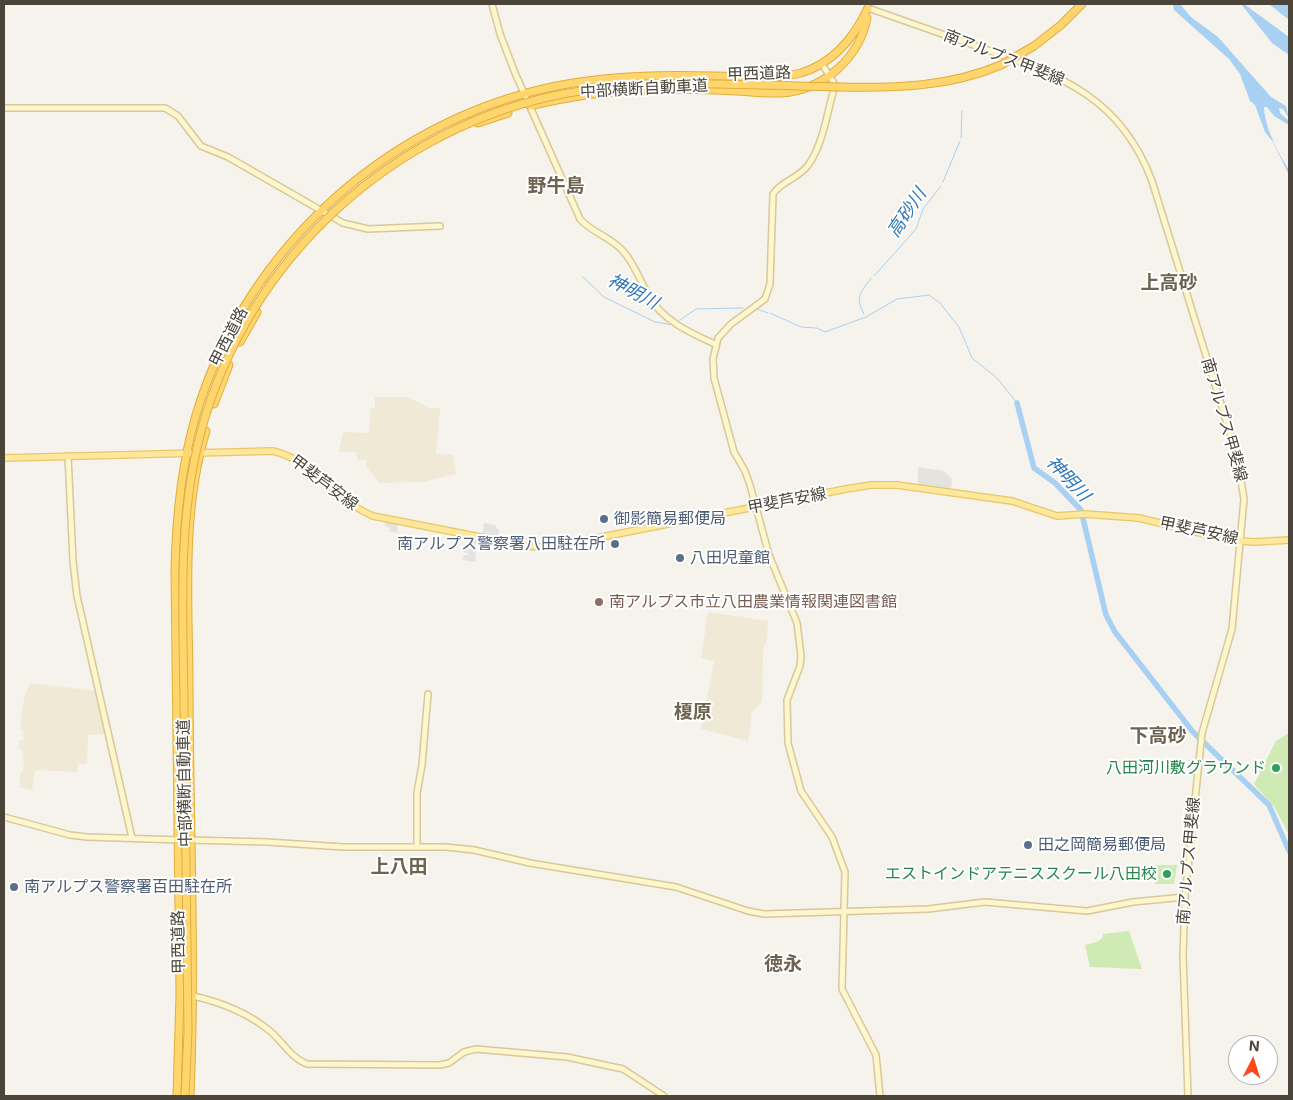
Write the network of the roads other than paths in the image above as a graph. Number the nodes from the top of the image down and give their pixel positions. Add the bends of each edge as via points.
1 (1082, 4) edge
2 (492, 6) edge
3 (868, 6) edge
4 (822, 64) junction
5 (829, 76) junction
6 (524, 94) junction
7 (529, 106) junction
8 (4, 108) edge
9 (320, 210) junction
10 (333, 218) junction
11 (440, 226) dead end
12 (716, 344) junction
13 (186, 454) junction
14 (200, 454) junction
15 (68, 456) junction
16 (4, 458) edge
17 (755, 507) junction
18 (1289, 540) edge
19 (1242, 541) junction
20 (428, 694) dead end
21 (4, 817) edge
22 (132, 838) junction
23 (177, 840) junction
24 (191, 840) junction
25 (417, 847) junction
26 (1185, 897) junction
27 (846, 912) junction
28 (193, 996) junction
29 (177, 1096) edge
30 (188, 1096) edge
31 (664, 1096) edge
32 (880, 1096) edge
33 (1188, 1096) edge

1 - 30 highway, 中部横断自動車道, bridge via 1034,46 1001,65 967,78 900,87 675,85 584,91 501,111 457,128 367,182 298,248 269,285 237,338 220,376 204,422 186,510 183,580
2 - 6 street via 506,52
3 - 4 highway, 甲西道路 via 848,41
3 - 5 highway, 甲西道路 via 859,42
3 - 19 street, 南アルプス甲斐線 via 1050,73 1083,91 1118,122 1140,155 1152,181 1237,456 1244,499
4 - 5 street
4 - 6 highway, 甲西道路 via 788,75 626,77 572,83
5 - 7 highway, 甲西道路 via 803,89 782,93 642,90 578,96
5 - 12 street via 834,90 812,159 773,194 770,284 766,299 722,331
6 - 7 street
6 - 9 highway, 甲西道路 via 478,109 407,144 363,174
7 - 10 highway, 甲西道路 via 475,125 409,158 370,185
7 - 12 street via 580,219 589,229 624,252 653,302 666,317
8 - 9 street via 165,108 178,116 201,146 228,157
9 - 10 street
9 - 13 highway, 甲西道路 via 265,275 234,325 208,379
10 - 11 street via 368,229
10 - 14 highway, 甲西道路 via 283,273 242,337 216,397
12 - 17 street via 712,366 719,400
13 - 14 main road, 甲斐芦安線
13 - 15 main road, 甲斐芦安線
13 - 23 highway, 甲西道路 via 179,491 175,556
14 - 17 main road, 甲斐芦安線 via 281,452 297,460 355,507 373,516 535,547 566,544
14 - 24 highway, 甲西道路 via 190,513 188,560
15 - 16 main road, 甲斐芦安線
15 - 22 street via 76,587
17 - 19 main road, 甲斐芦安線 via 870,485 898,485 1012,501 1057,516 1084,514 1139,518
17 - 27 street via 769,555 799,632 800,666 787,700 788,743 801,791 828,830 842,862
18 - 19 main road, 甲斐芦安線
19 - 26 street, 南アルプス甲斐線 via 1232,629 1200,744
20 - 25 street via 417,793
21 - 22 street via 70,835
22 - 23 street
23 - 24 street
23 - 29 highway, 甲西道路 via 180,995
24 - 25 street
24 - 28 highway, 甲西道路
25 - 27 street via 474,850 530,863 653,882 764,914
26 - 27 street via 1087,911 985,902 928,909
26 - 33 street, 南アルプス甲斐線 via 1183,956
27 - 32 street via 842,989 876,1055
28 - 30 highway, 甲西道路
28 - 31 street via 245,1015 270,1032 295,1059 307,1064 440,1065 468,1050 486,1049 612,1065

